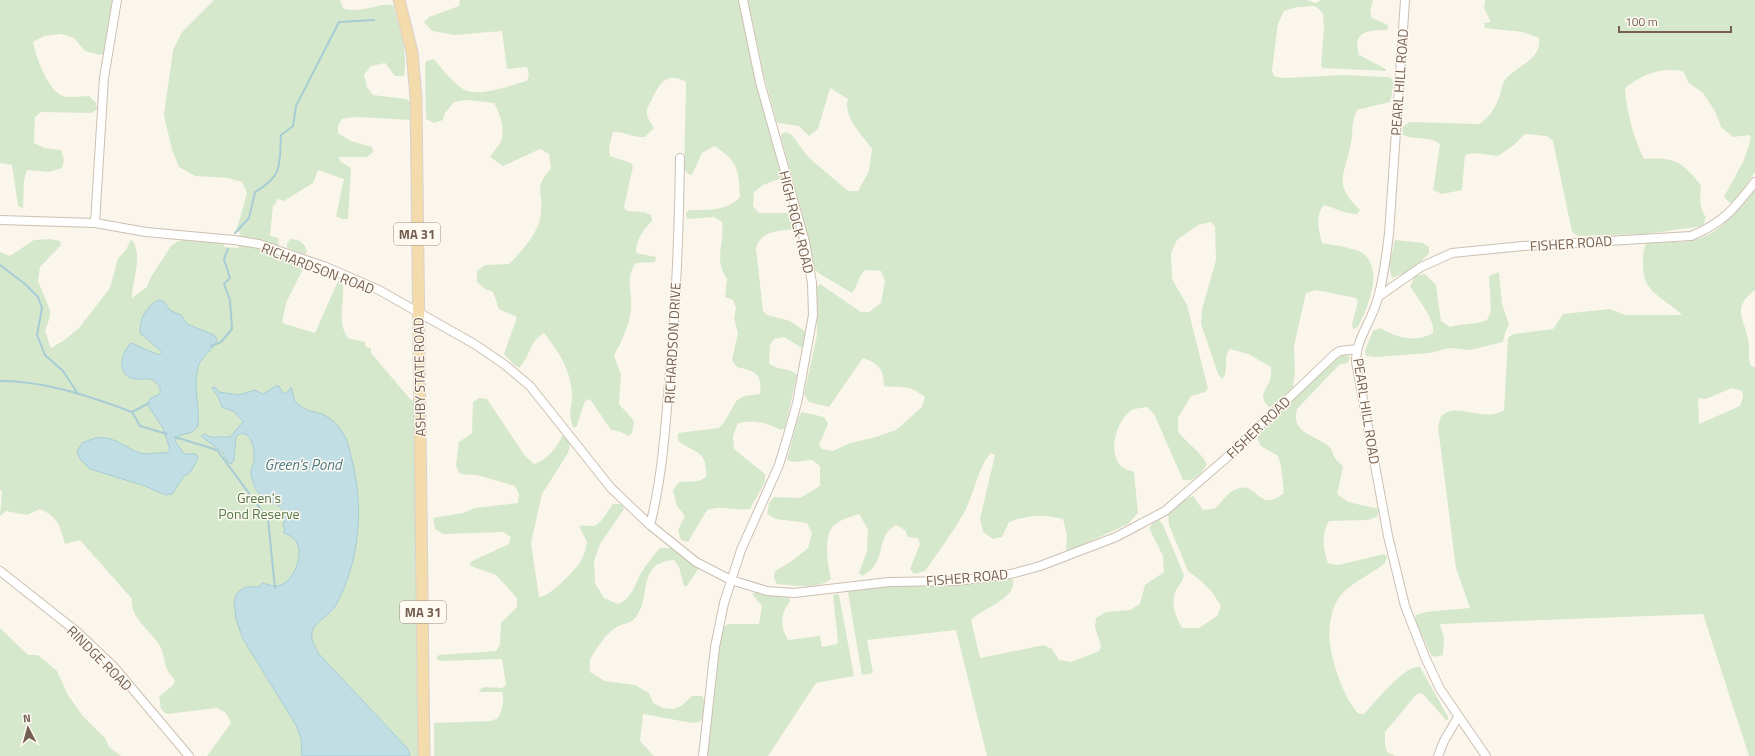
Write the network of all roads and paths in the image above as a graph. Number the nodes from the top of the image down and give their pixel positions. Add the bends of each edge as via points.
1 (117, 0) edge
2 (399, 0) edge
3 (743, 0) edge
4 (1405, 0) edge
5 (680, 158) dead end
6 (1755, 182) edge
7 (0, 220) edge
8 (95, 223) junction
9 (1378, 297) junction
10 (418, 313) junction
11 (1357, 349) junction
12 (650, 525) junction
13 (0, 571) edge
14 (731, 580) junction
15 (1458, 717) junction
16 (189, 756) edge
17 (424, 756) edge
18 (703, 756) edge
19 (1438, 756) edge
20 (1486, 756) edge

1 - 8 street via 104,78
2 - 10 main road, ASHBY STATE ROAD / MA 31 via 412,52 416,91
3 - 14 street, HIGH ROCK ROAD via 760,82 805,242 812,278 813,315 797,403 779,465 748,533
4 - 9 street, PEARL HILL ROAD via 1389,234
5 - 12 street, RICHARDSON DRIVE via 679,223 667,423
6 - 9 street, FISHER ROAD via 1725,217 1715,225 1691,236 1452,253 1421,267
7 - 8 street, RICHARDSON ROAD
8 - 10 street, RICHARDSON ROAD via 146,232 259,244 354,278
9 - 11 street, PEARL HILL ROAD
10 - 12 street, RICHARDSON ROAD via 476,345 530,386 611,488
10 - 17 main road, ASHBY STATE ROAD / MA 31
11 - 14 street, FISHER ROAD via 1335,354 1224,460 1165,510 1116,538 1087,549 1011,574 975,579 890,582 794,593 767,590
11 - 15 street, PEARL HILL ROAD via 1356,362 1388,536 1405,606 1440,689
12 - 14 street, RICHARDSON ROAD via 696,562
13 - 16 street, RINDGE ROAD via 76,632 114,667
14 - 18 street via 715,647
15 - 19 street
15 - 20 street, PEARL HILL ROAD

